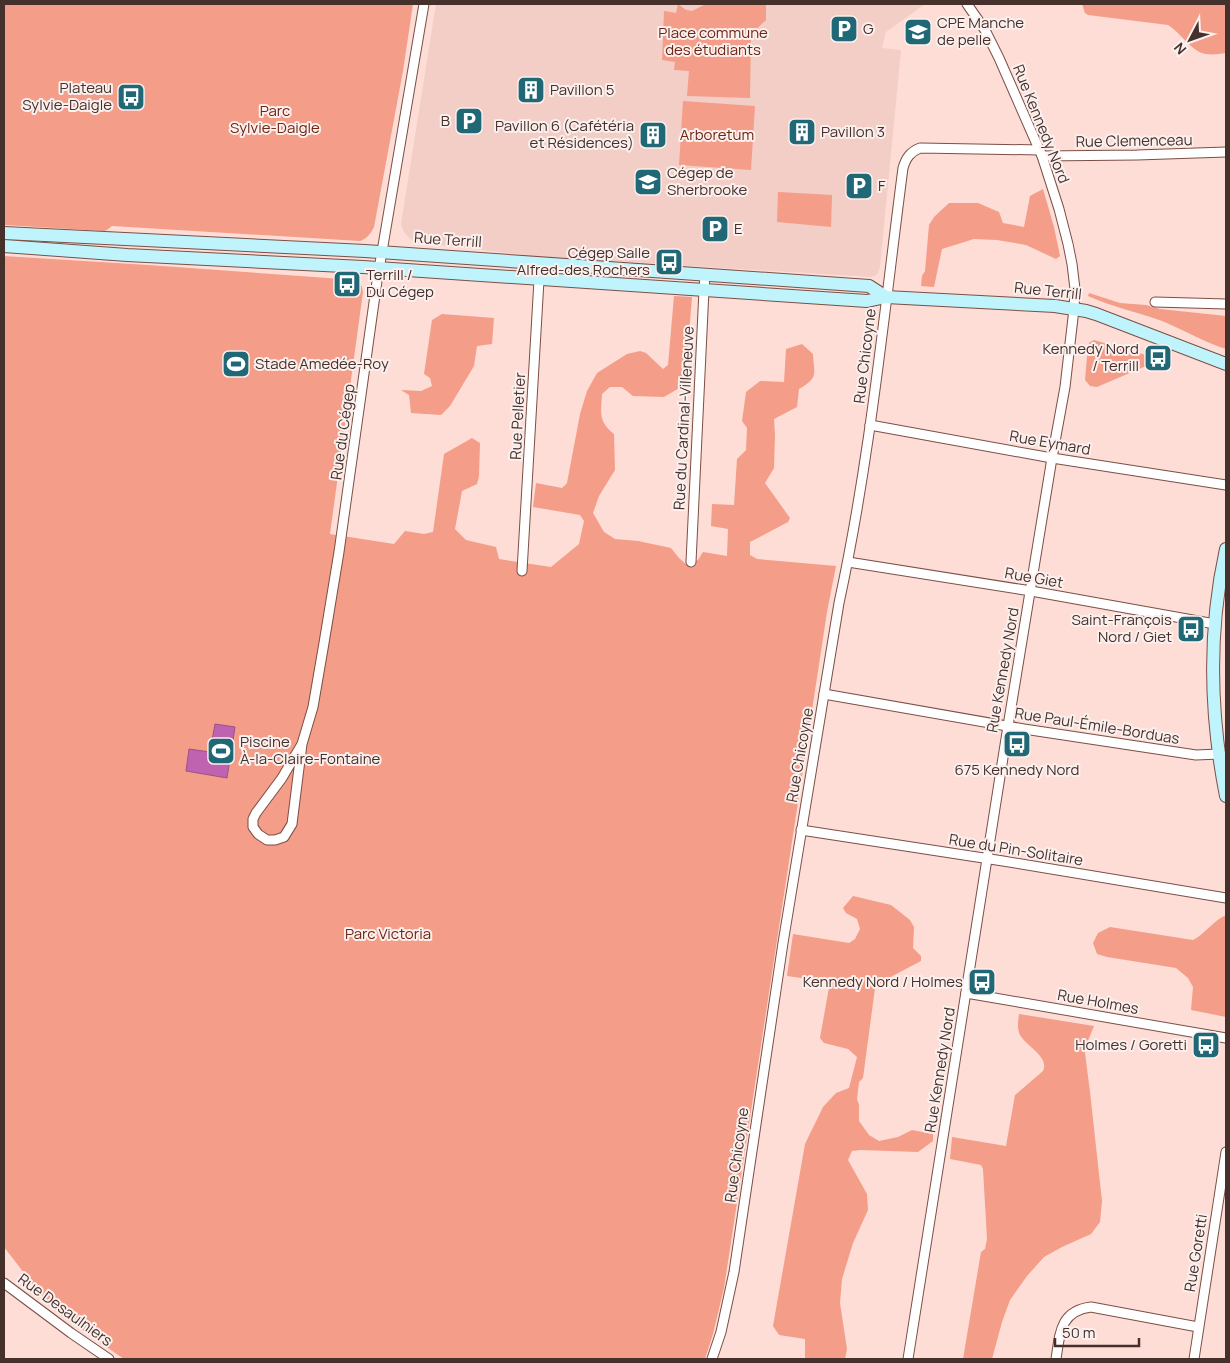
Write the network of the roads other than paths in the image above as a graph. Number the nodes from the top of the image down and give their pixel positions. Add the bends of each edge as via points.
1 (424, 4) edge
2 (967, 4) edge
3 (1226, 152) edge
4 (1041, 153) junction
5 (910, 155) joint
6 (4, 233) edge
7 (4, 246) edge
8 (382, 252) junction
9 (540, 263) junction
10 (380, 268) junction
11 (706, 275) junction
12 (540, 278) junction
13 (704, 290) junction
14 (886, 297) junction
15 (1155, 302) dead end
16 (1226, 304) edge
17 (1074, 309) junction
18 (1226, 364) edge
19 (870, 425) junction
20 (1052, 458) junction
21 (1226, 485) edge
22 (1226, 549) edge
23 (691, 562) dead end
24 (848, 562) junction
25 (522, 571) dead end
26 (1031, 591) junction
27 (1215, 624) junction
28 (824, 694) junction
29 (1008, 726) junction
30 (302, 744) junction
31 (1219, 754) junction
32 (1226, 796) edge
33 (801, 830) junction
34 (987, 859) junction
35 (1226, 898) edge
36 (966, 993) junction
37 (1226, 1038) edge
38 (1226, 1152) edge
39 (4, 1283) edge
40 (1198, 1327) junction
41 (109, 1359) edge
42 (712, 1359) edge
43 (908, 1359) edge
44 (1056, 1359) edge
45 (1194, 1359) edge

1 - 8 street, Rue du Cégep
2 - 4 street, Rue Kennedy Nord via 1000,58
3 - 4 street, Rue Clemenceau via 1138,155
4 - 5 street, Rue Clemenceau via 920,148
4 - 17 street, Rue Kennedy Nord via 1068,244
5 - 14 street, Rue Chicoyne via 903,168
6 - 8 street, Rue Terrill
7 - 10 street, Rue Terrill
8 - 9 street, Rue Terrill
8 - 10 street, Rue du Cégep
9 - 11 street, Rue Terrill
9 - 12 street, Rue Pelletier
10 - 12 street, Rue Terrill
10 - 30 street, Rue du Cégep via 339,552 313,707
11 - 13 street, Rue du Cardinal-Villeneuve
11 - 14 street, Rue Terrill via 868,286
12 - 13 street, Rue Terrill
12 - 25 street, Rue Pelletier
13 - 14 street, Rue Terrill via 867,301
13 - 23 street, Rue du Cardinal-Villeneuve
14 - 17 street, Rue Terrill
14 - 19 street, Rue Chicoyne
15 - 16 street
17 - 18 street, Rue Terrill via 1096,314
17 - 20 street, Rue Kennedy Nord via 1066,387
19 - 20 street, Rue Eymard
19 - 24 street, Rue Chicoyne
20 - 21 street, Rue Eymard
20 - 26 street, Rue Kennedy Nord
22 - 27 street
24 - 26 street, Rue Giet
24 - 28 street, Rue Chicoyne
26 - 27 street, Rue Giet
26 - 29 street, Rue Kennedy Nord
27 - 31 street via 1214,692
28 - 29 street, Rue Paul-Émile-Borduas
28 - 33 street, Rue Chicoyne
29 - 31 street, Rue Paul-Émile-Borduas via 1196,755
29 - 34 street, Rue Kennedy Nord
30 - 30 street, Rue du Cégep via 253,819 253,827 267,840 284,837 292,824
31 - 32 street
33 - 34 street, Rue du Pin-Solitaire
33 - 42 street, Rue Chicoyne via 734,1272
34 - 35 street, Rue du Pin-Solitaire
34 - 36 street, Rue Kennedy Nord
36 - 37 street, Rue Holmes
36 - 43 street, Rue Kennedy Nord
38 - 40 street, Rue Goretti
39 - 41 street, Rue Desaulniers
40 - 44 street via 1083,1308 1066,1319
40 - 45 street, Rue Goretti

